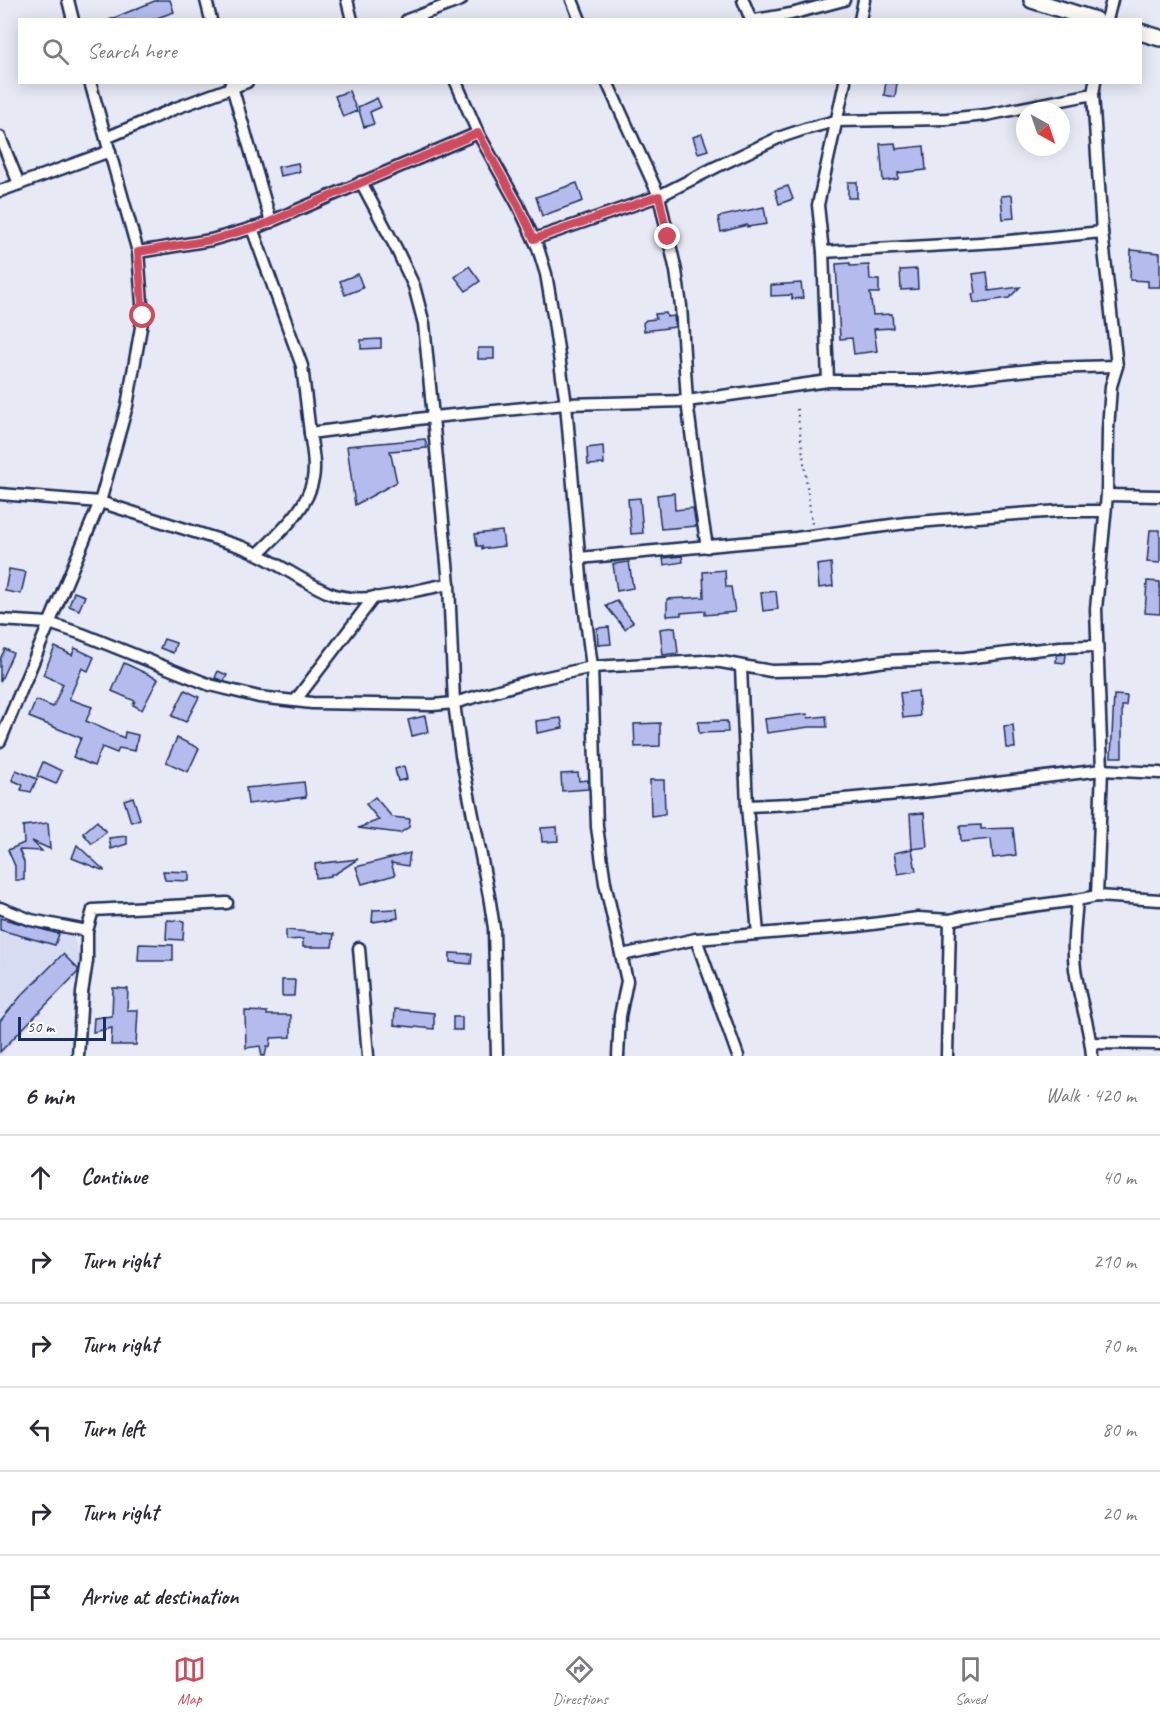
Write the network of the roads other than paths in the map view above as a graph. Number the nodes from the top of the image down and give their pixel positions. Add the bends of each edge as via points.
1 (68, 0) edge
2 (206, 0) edge
3 (347, 0) edge
4 (461, 0) edge
5 (572, 0) edge
6 (743, 0) edge
7 (844, 0) edge
8 (864, 0) edge
9 (1032, 0) edge
10 (1112, 0) edge
11 (426, 16) edge
12 (72, 18) edge
13 (210, 18) edge
14 (352, 18) edge
15 (579, 18) edge
16 (752, 18) edge
17 (766, 18) edge
18 (860, 18) edge
19 (1089, 18) edge
20 (1108, 18) edge
21 (1142, 33) edge
22 (1160, 38) edge
23 (91, 84) edge
24 (457, 84) edge
25 (609, 84) edge
26 (845, 84) edge
27 (232, 85) edge
28 (1094, 88) edge
29 (836, 121) junction
30 (478, 133) junction
31 (0, 137) edge
32 (106, 138) junction
33 (110, 151) junction
34 (361, 182) junction
35 (19, 184) junction
36 (0, 190) edge
37 (659, 196) junction
38 (271, 222) junction
39 (252, 228) junction
40 (1102, 232) junction
41 (534, 239) junction
42 (138, 252) junction
43 (823, 252) junction
44 (1117, 366) junction
45 (828, 381) junction
46 (687, 401) junction
47 (566, 404) junction
48 (433, 417) junction
49 (310, 433) junction
50 (0, 494) edge
51 (1107, 495) junction
52 (1160, 496) edge
53 (100, 502) junction
54 (1105, 511) junction
55 (707, 547) junction
56 (259, 554) junction
57 (579, 558) junction
58 (449, 584) junction
59 (374, 597) junction
60 (0, 620) edge
61 (49, 623) junction
62 (1096, 646) junction
63 (592, 667) junction
64 (741, 667) junction
65 (295, 701) junction
66 (454, 703) junction
67 (0, 741) edge
68 (1102, 770) junction
69 (1160, 773) edge
70 (747, 806) junction
71 (1097, 896) junction
72 (1077, 900) junction
73 (1160, 900) edge
74 (227, 903) dead end
75 (0, 908) edge
76 (950, 920) junction
77 (87, 932) junction
78 (758, 934) junction
79 (696, 939) junction
80 (359, 948) dead end
81 (622, 955) junction
82 (1091, 1043) junction
83 (1160, 1044) edge
84 (78, 1056) edge
85 (368, 1056) edge
86 (497, 1056) edge
87 (618, 1056) edge
88 (738, 1056) edge
89 (947, 1056) edge
90 (1092, 1056) edge

1 - 12 street
2 - 13 street
3 - 14 street
4 - 11 street
5 - 15 street
6 - 16 street
7 - 17 street
8 - 18 street
9 - 19 street
10 - 20 street
21 - 22 street
23 - 32 street
24 - 30 street
25 - 37 street
26 - 29 street
27 - 32 street
27 - 38 street
28 - 29 street via 986,115
28 - 40 street
29 - 37 street via 778,138
29 - 43 street via 818,205
30 - 34 street
30 - 41 street
31 - 35 street
32 - 33 street
33 - 35 street
33 - 42 street
34 - 38 street
34 - 48 street via 414,286 424,324
35 - 36 street
37 - 41 street
37 - 46 street via 681,306
38 - 39 street
39 - 42 street via 211,240
39 - 49 street via 302,366
40 - 43 street
40 - 44 street
41 - 47 street via 546,274
42 - 53 street via 143,316 138,351 128,406
43 - 45 street
44 - 45 street via 1048,368 928,381
44 - 51 street via 1111,386
45 - 46 street
46 - 47 street
46 - 55 street
47 - 48 street
47 - 57 street
48 - 49 street
48 - 58 street
49 - 56 street via 314,477 309,495
50 - 53 street
51 - 52 street
51 - 54 street
53 - 56 street
53 - 61 street
54 - 55 street via 1002,514
54 - 62 street via 1097,579
55 - 57 street
56 - 59 street via 331,594
57 - 63 street
58 - 59 street
58 - 66 street
59 - 65 street
60 - 61 street
61 - 65 street via 210,685
61 - 67 street
62 - 64 street via 886,661 824,670
62 - 68 street
63 - 64 street via 721,662
63 - 66 street
63 - 81 street via 597,827
64 - 70 street
65 - 66 street
66 - 86 street via 494,928
68 - 69 street
68 - 70 street
68 - 71 street
70 - 78 street
71 - 72 street
71 - 73 street
72 - 76 street
72 - 82 street via 1073,955
74 - 77 street via 93,910
75 - 77 street via 31,920
76 - 78 street via 918,918
76 - 89 street
77 - 84 street
78 - 79 street
79 - 81 street
79 - 88 street
80 - 85 street
81 - 87 street via 627,981
82 - 83 street
82 - 90 street

